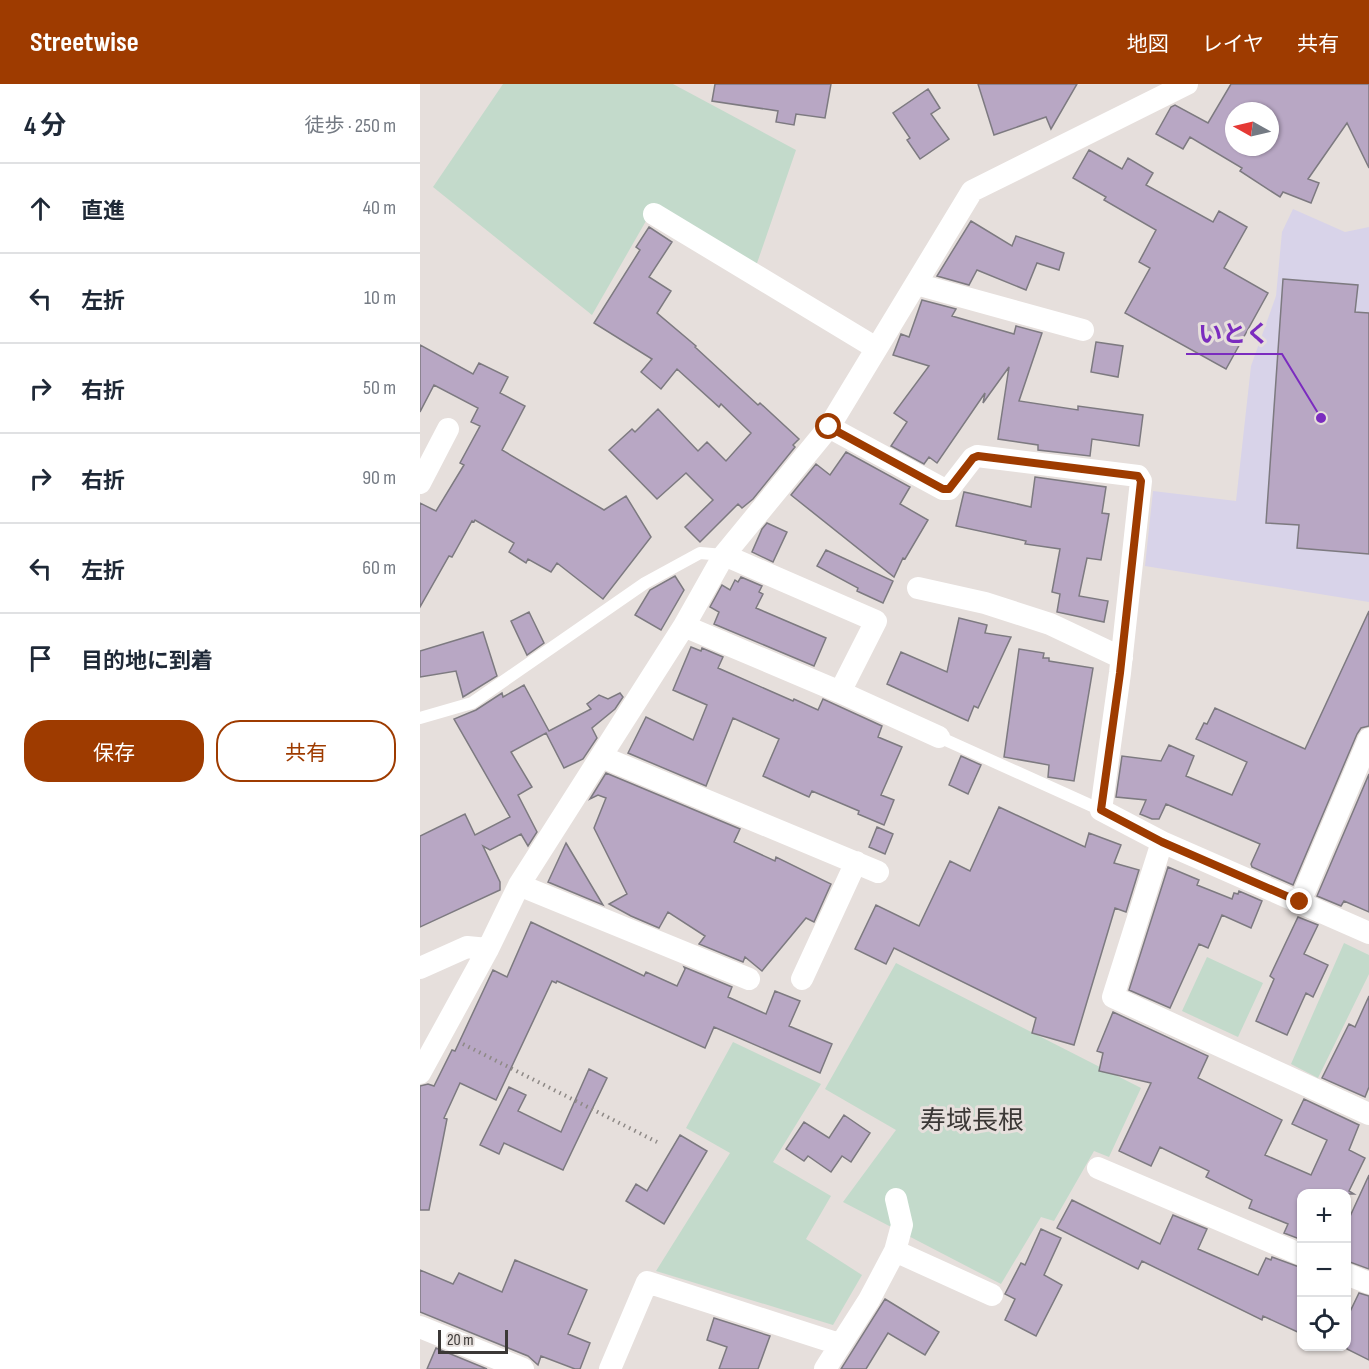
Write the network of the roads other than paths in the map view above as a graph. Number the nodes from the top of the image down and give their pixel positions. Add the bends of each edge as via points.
1 (1187, 84) edge
2 (654, 214) dead end
3 (916, 284) junction
4 (1083, 330) dead end
5 (876, 348) junction
6 (829, 427) junction
7 (448, 429) dead end
8 (420, 483) edge
9 (724, 555) junction
10 (918, 588) dead end
11 (684, 626) junction
12 (1122, 658) junction
13 (840, 692) junction
14 (420, 718) edge
15 (939, 737) joint
16 (1369, 739) edge
17 (602, 757) junction
18 (1101, 810) junction
19 (1162, 842) junction
20 (856, 862) junction
21 (878, 872) dead end
22 (519, 885) junction
23 (1300, 902) junction
24 (1369, 933) edge
25 (488, 949) junction
26 (420, 968) edge
27 (749, 979) dead end
28 (802, 979) dead end
29 (420, 1073) edge
30 (1369, 1114) edge
31 (1098, 1168) dead end
32 (896, 1199) dead end
33 (895, 1251) junction
34 (1297, 1253) edge
35 (1351, 1276) edge
36 (1369, 1283) edge
37 (992, 1296) dead end
38 (420, 1328) edge
39 (840, 1344) junction
40 (523, 1369) edge
41 (610, 1369) edge
42 (825, 1369) edge

1 - 3 street via 972,191
2 - 5 street
3 - 4 street
3 - 5 street
5 - 6 street
6 - 9 street
6 - 12 street via 943,489 949,489 978,456 1138,476 1141,481
7 - 8 street
9 - 11 street
9 - 13 street via 876,621
9 - 14 lane via 700,553 645,583 471,703
10 - 12 street via 986,603 1050,624
11 - 13 street
11 - 17 street
12 - 18 street
13 - 15 street
15 - 18 lane
16 - 23 street
17 - 20 street
17 - 22 street
18 - 19 street
19 - 23 street
19 - 30 street via 1113,997
20 - 21 street
20 - 28 street
22 - 25 street
22 - 27 street
23 - 24 street
25 - 26 street via 467,947
25 - 29 street
31 - 34 street
32 - 33 street via 903,1225
33 - 37 street
33 - 39 street
35 - 36 street
38 - 40 street
39 - 41 street via 647,1282
39 - 42 street

